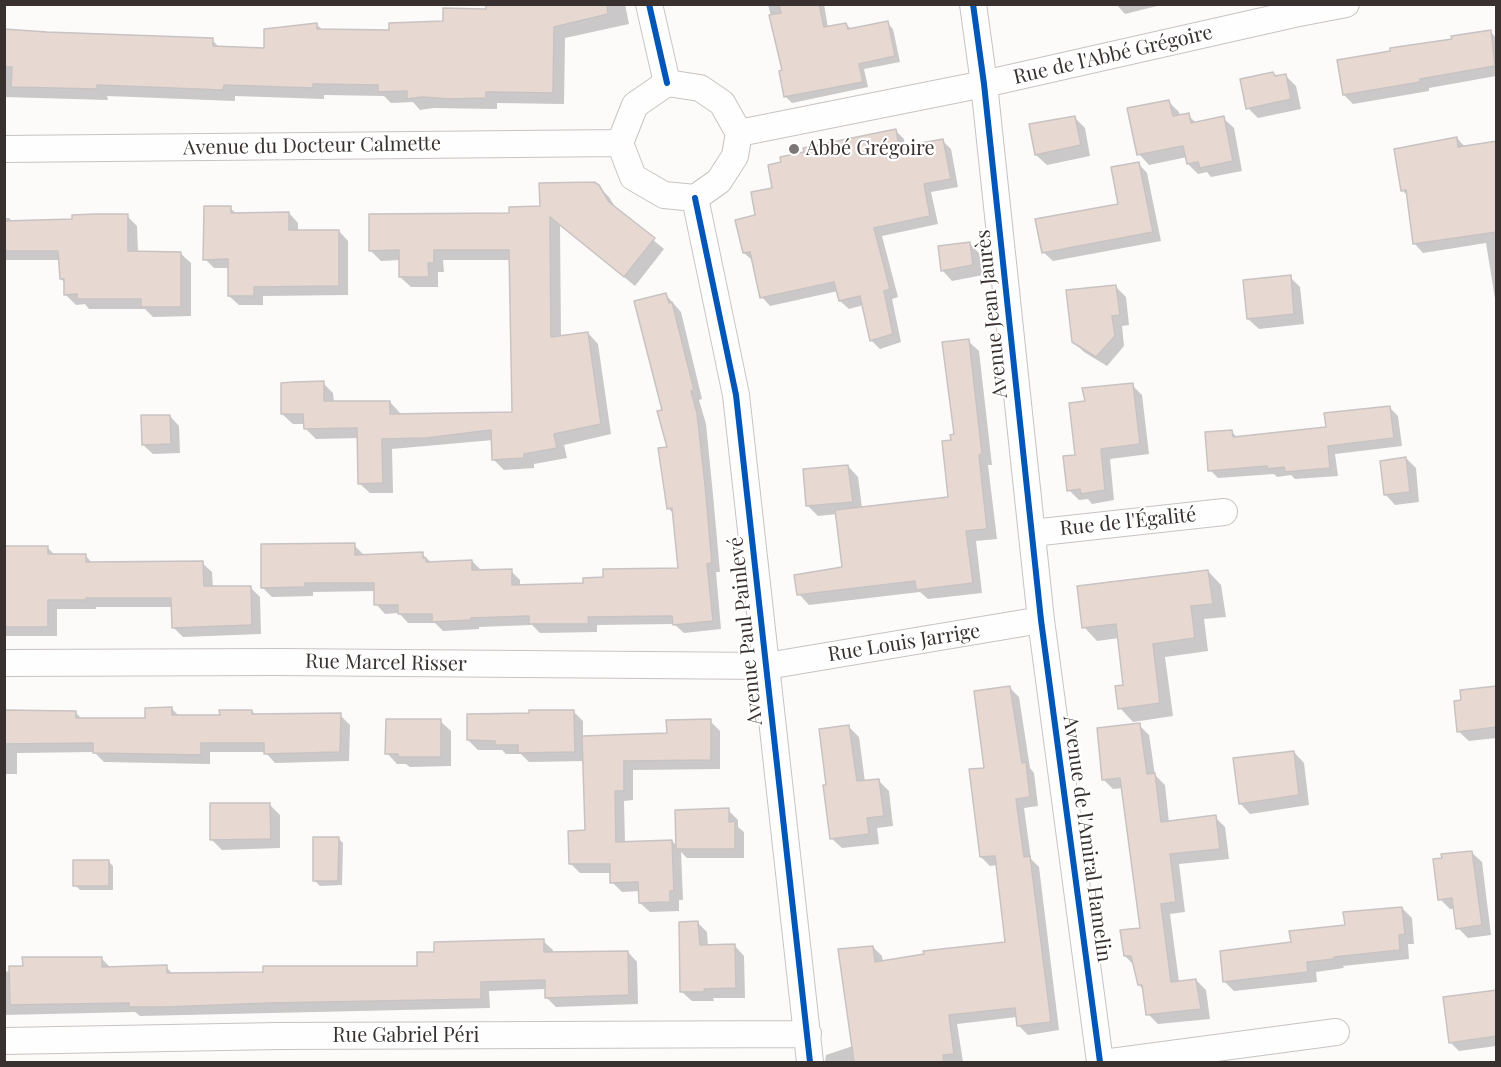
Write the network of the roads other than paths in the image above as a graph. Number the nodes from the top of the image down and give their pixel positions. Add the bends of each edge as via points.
1 (649, 4) edge
2 (973, 4) edge
3 (1346, 4) edge
4 (667, 83) junction
5 (984, 84) junction
6 (739, 133) junction
7 (620, 143) junction
8 (4, 149) edge
9 (695, 198) junction
10 (1224, 512) dead end
11 (1032, 533) junction
12 (1041, 620) junction
13 (4, 663) edge
14 (766, 666) junction
15 (1336, 1032) dead end
16 (808, 1034) junction
17 (4, 1041) edge
18 (810, 1062) edge
19 (1100, 1062) edge
20 (1111, 1062) edge

1 - 4 street
2 - 5 street, Avenue Jean Jaurès
3 - 5 street, Rue de l'Abbé Grégoire
4 - 6 street via 700,88 722,103
4 - 7 street via 634,105
5 - 6 street, Rue de l'Abbé Grégoire
5 - 11 street, Avenue Jean Jaurès
6 - 9 street via 735,156 719,181
7 - 8 street, Avenue du Docteur Calmette
7 - 9 street via 633,177 664,195
9 - 14 street, Avenue Paul Painlevé via 736,395
10 - 11 street, Rue de l'Égalité
11 - 12 street, Avenue Jean Jaurès
12 - 14 street, Rue Louis Jarrige
12 - 19 street, Avenue de l'Amiral Hamelin
13 - 14 street, Rue Marcel Risser
14 - 16 street, Avenue Paul Painlevé
15 - 20 street
16 - 17 street, Rue Gabriel Péri
16 - 18 street, Avenue Paul Painlevé

